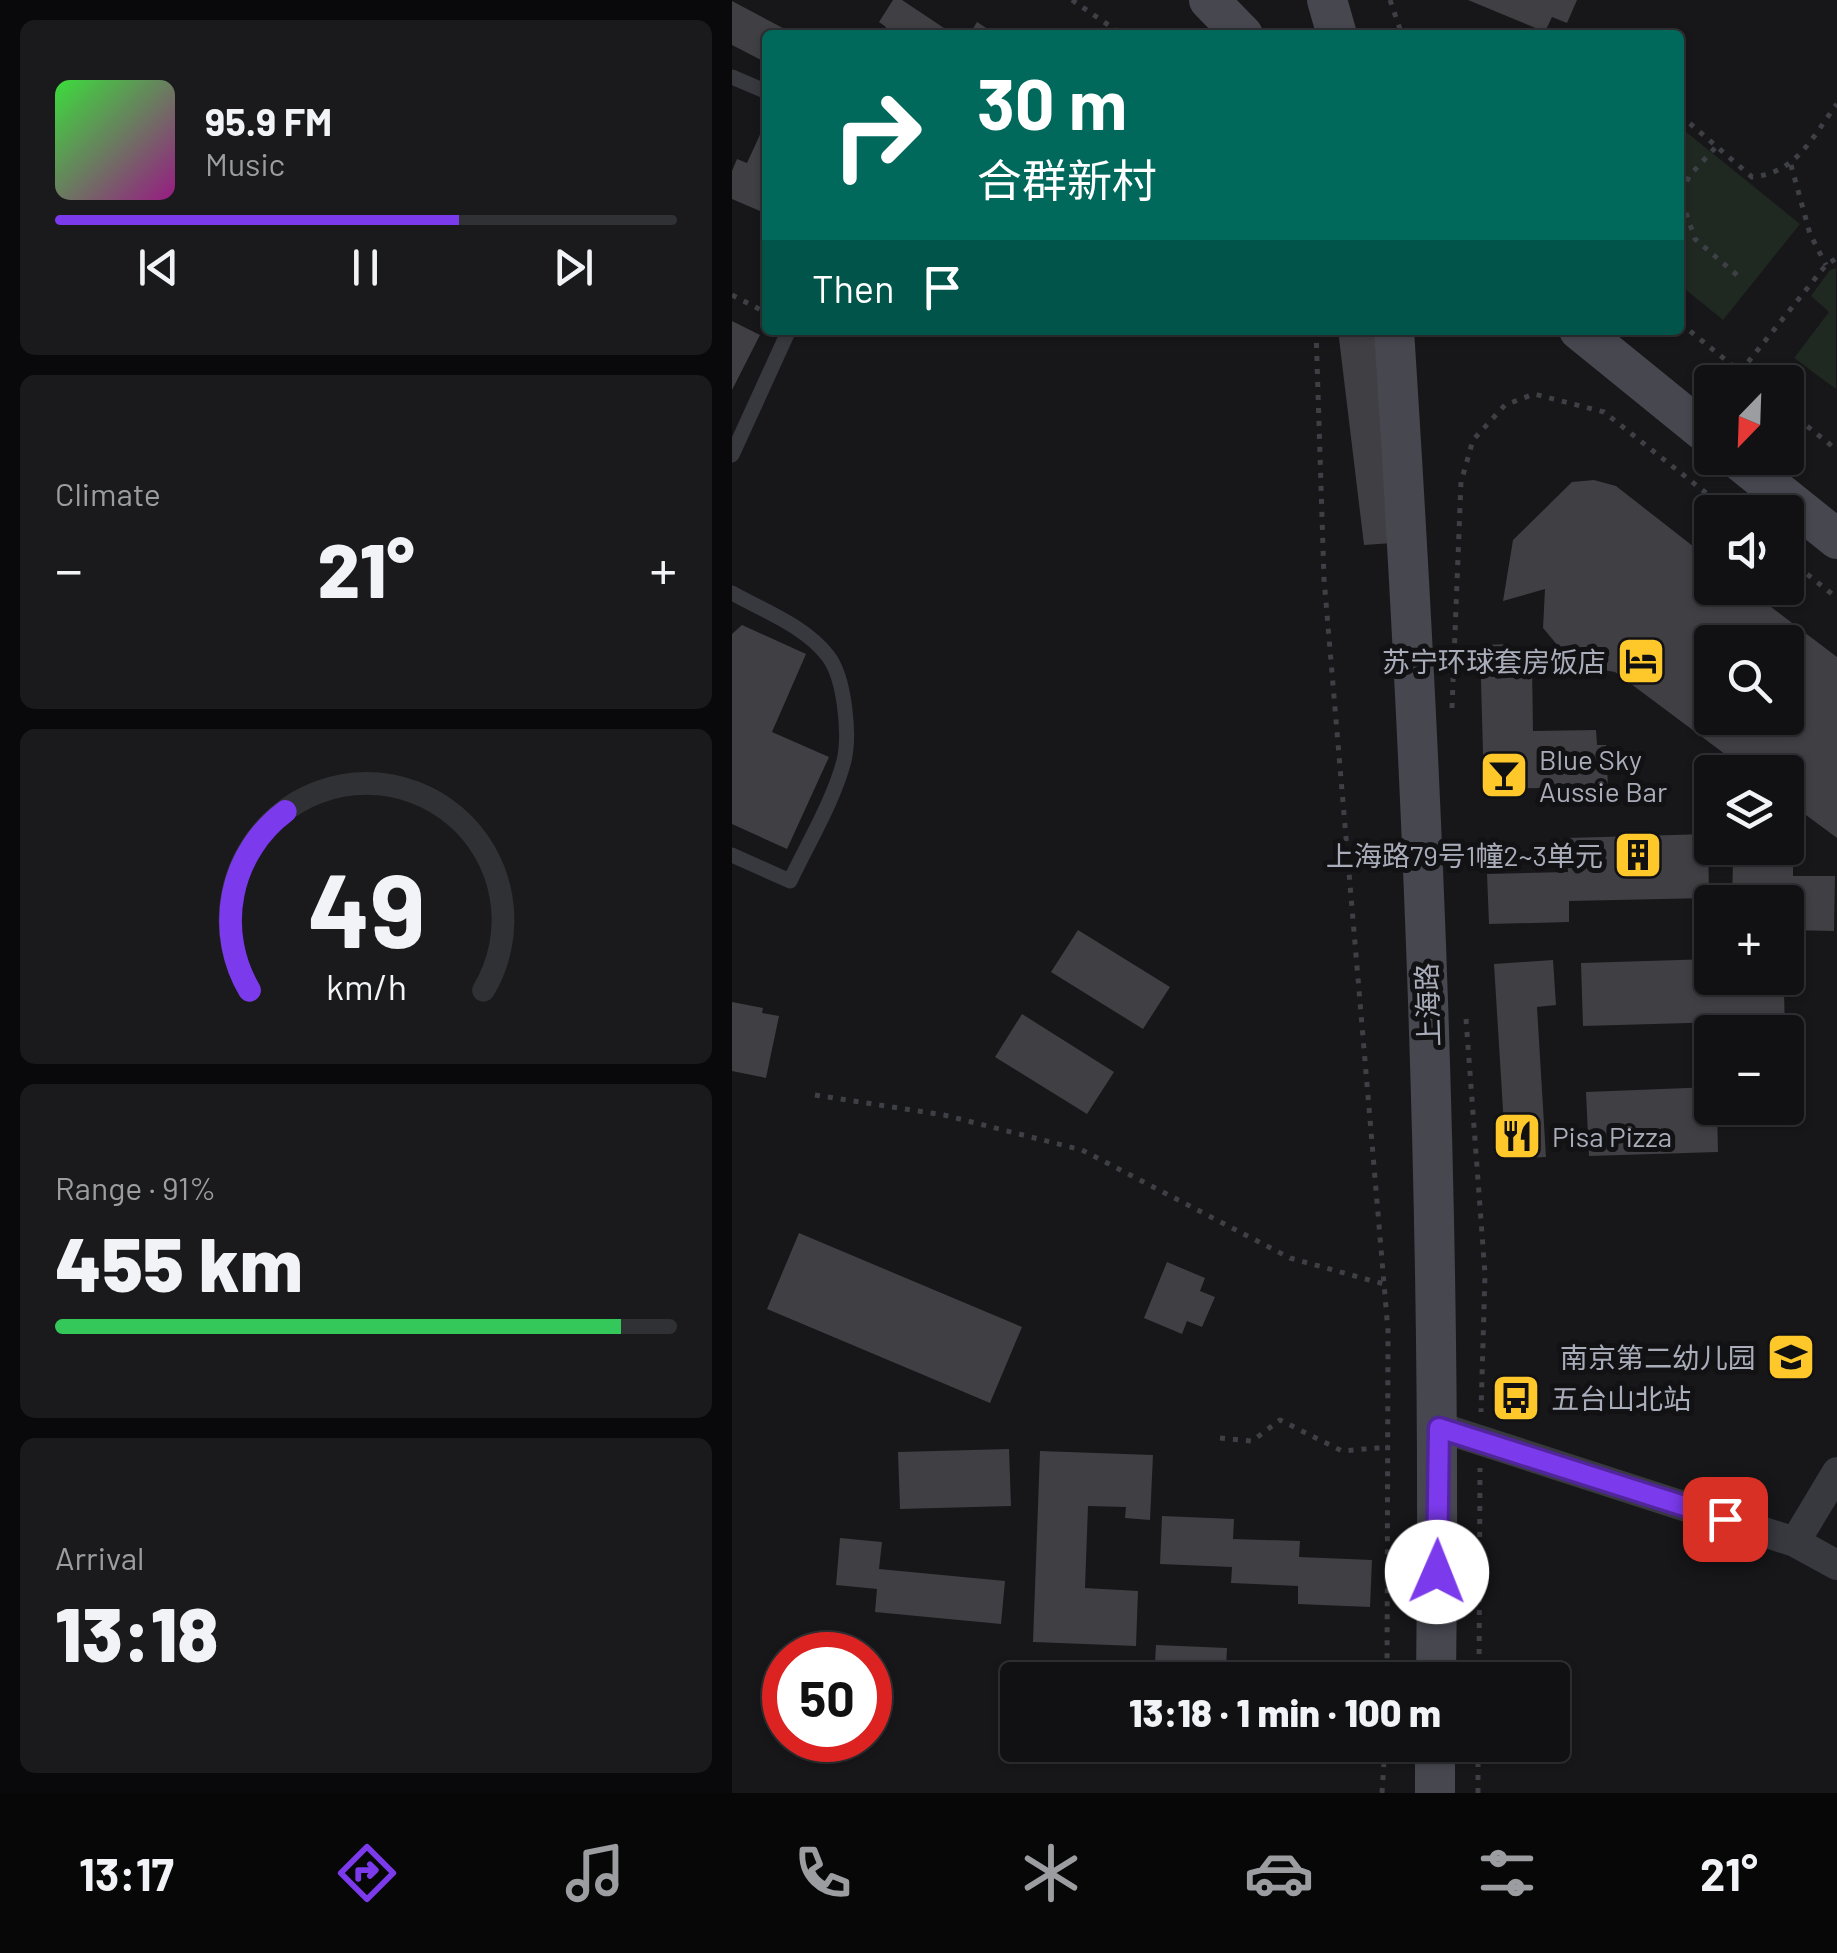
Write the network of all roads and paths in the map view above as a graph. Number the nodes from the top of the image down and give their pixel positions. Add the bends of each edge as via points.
1 (1072, 0) edge
2 (1209, 0) edge
3 (1327, 0) edge
4 (1390, 0) edge
5 (1116, 30) edge
6 (1238, 30) edge
7 (1336, 30) edge
8 (1400, 30) edge
9 (732, 77) edge
10 (762, 90) edge
11 (1836, 104) edge
12 (1684, 119) edge
13 (1716, 148) junction
14 (1791, 165) junction
15 (1684, 187) edge
16 (1684, 207) edge
17 (1684, 213) edge
18 (1687, 216) junction
19 (1836, 258) edge
20 (1826, 265) junction
21 (1738, 275) dead end
22 (732, 295) edge
23 (762, 310) edge
24 (1684, 327) edge
25 (787, 335) edge
26 (1316, 335) edge
27 (1394, 335) edge
28 (1585, 335) edge
29 (1731, 365) edge
30 (1746, 365) edge
31 (1694, 423) edge
32 (1804, 424) edge
33 (1836, 450) edge
34 (732, 455) edge
35 (1757, 475) edge
36 (1709, 495) edge
37 (1836, 540) edge
38 (1804, 572) edge
39 (732, 593) edge
40 (1836, 598) edge
41 (1452, 714) dead end
42 (732, 855) edge
43 (1464, 1004) dead end
44 (815, 1095) dead end
45 (1384, 1284) junction
46 (1439, 1428) junction
47 (1220, 1438) dead end
48 (1480, 1438) junction
49 (1388, 1447) junction
50 (1836, 1472) edge
51 (1795, 1542) junction
52 (1836, 1564) edge
53 (1388, 1662) edge
54 (1436, 1662) edge
55 (1479, 1662) edge
56 (1383, 1762) edge
57 (1435, 1762) edge
58 (1478, 1762) edge
59 (1382, 1793) edge
60 (1436, 1793) edge
61 (1478, 1793) edge

1 - 5 path
2 - 6 main road
3 - 7 main road
4 - 8 path
9 - 10 lane
11 - 14 path
12 - 13 path
13 - 14 path via 1752,177 1773,176
13 - 15 path
14 - 20 path
16 - 18 path
17 - 18 path
18 - 21 path via 1695,239
19 - 20 path
20 - 30 path
22 - 23 path
24 - 29 path
25 - 34 lane
26 - 45 path via 1324,579
27 - 46 main road, 上海路 via 1414,650
28 - 31 main road
32 - 33 path
35 - 37 main road
36 - 41 path via 1604,412 1534,394 1504,405 1472,440 1461,482
38 - 40 path
39 - 42 lane via 799,630 830,657 845,714 844,759 790,881
43 - 48 path via 1485,1274
44 - 45 path via 944,1115 1082,1150 1290,1258
45 - 49 path
46 - 48 street
46 - 54 main road, 上海路
47 - 49 path via 1252,1441 1280,1420 1342,1451
48 - 51 street
48 - 55 path
49 - 53 path
50 - 51 street
51 - 52 street
56 - 59 path
57 - 60 main road
58 - 61 path

